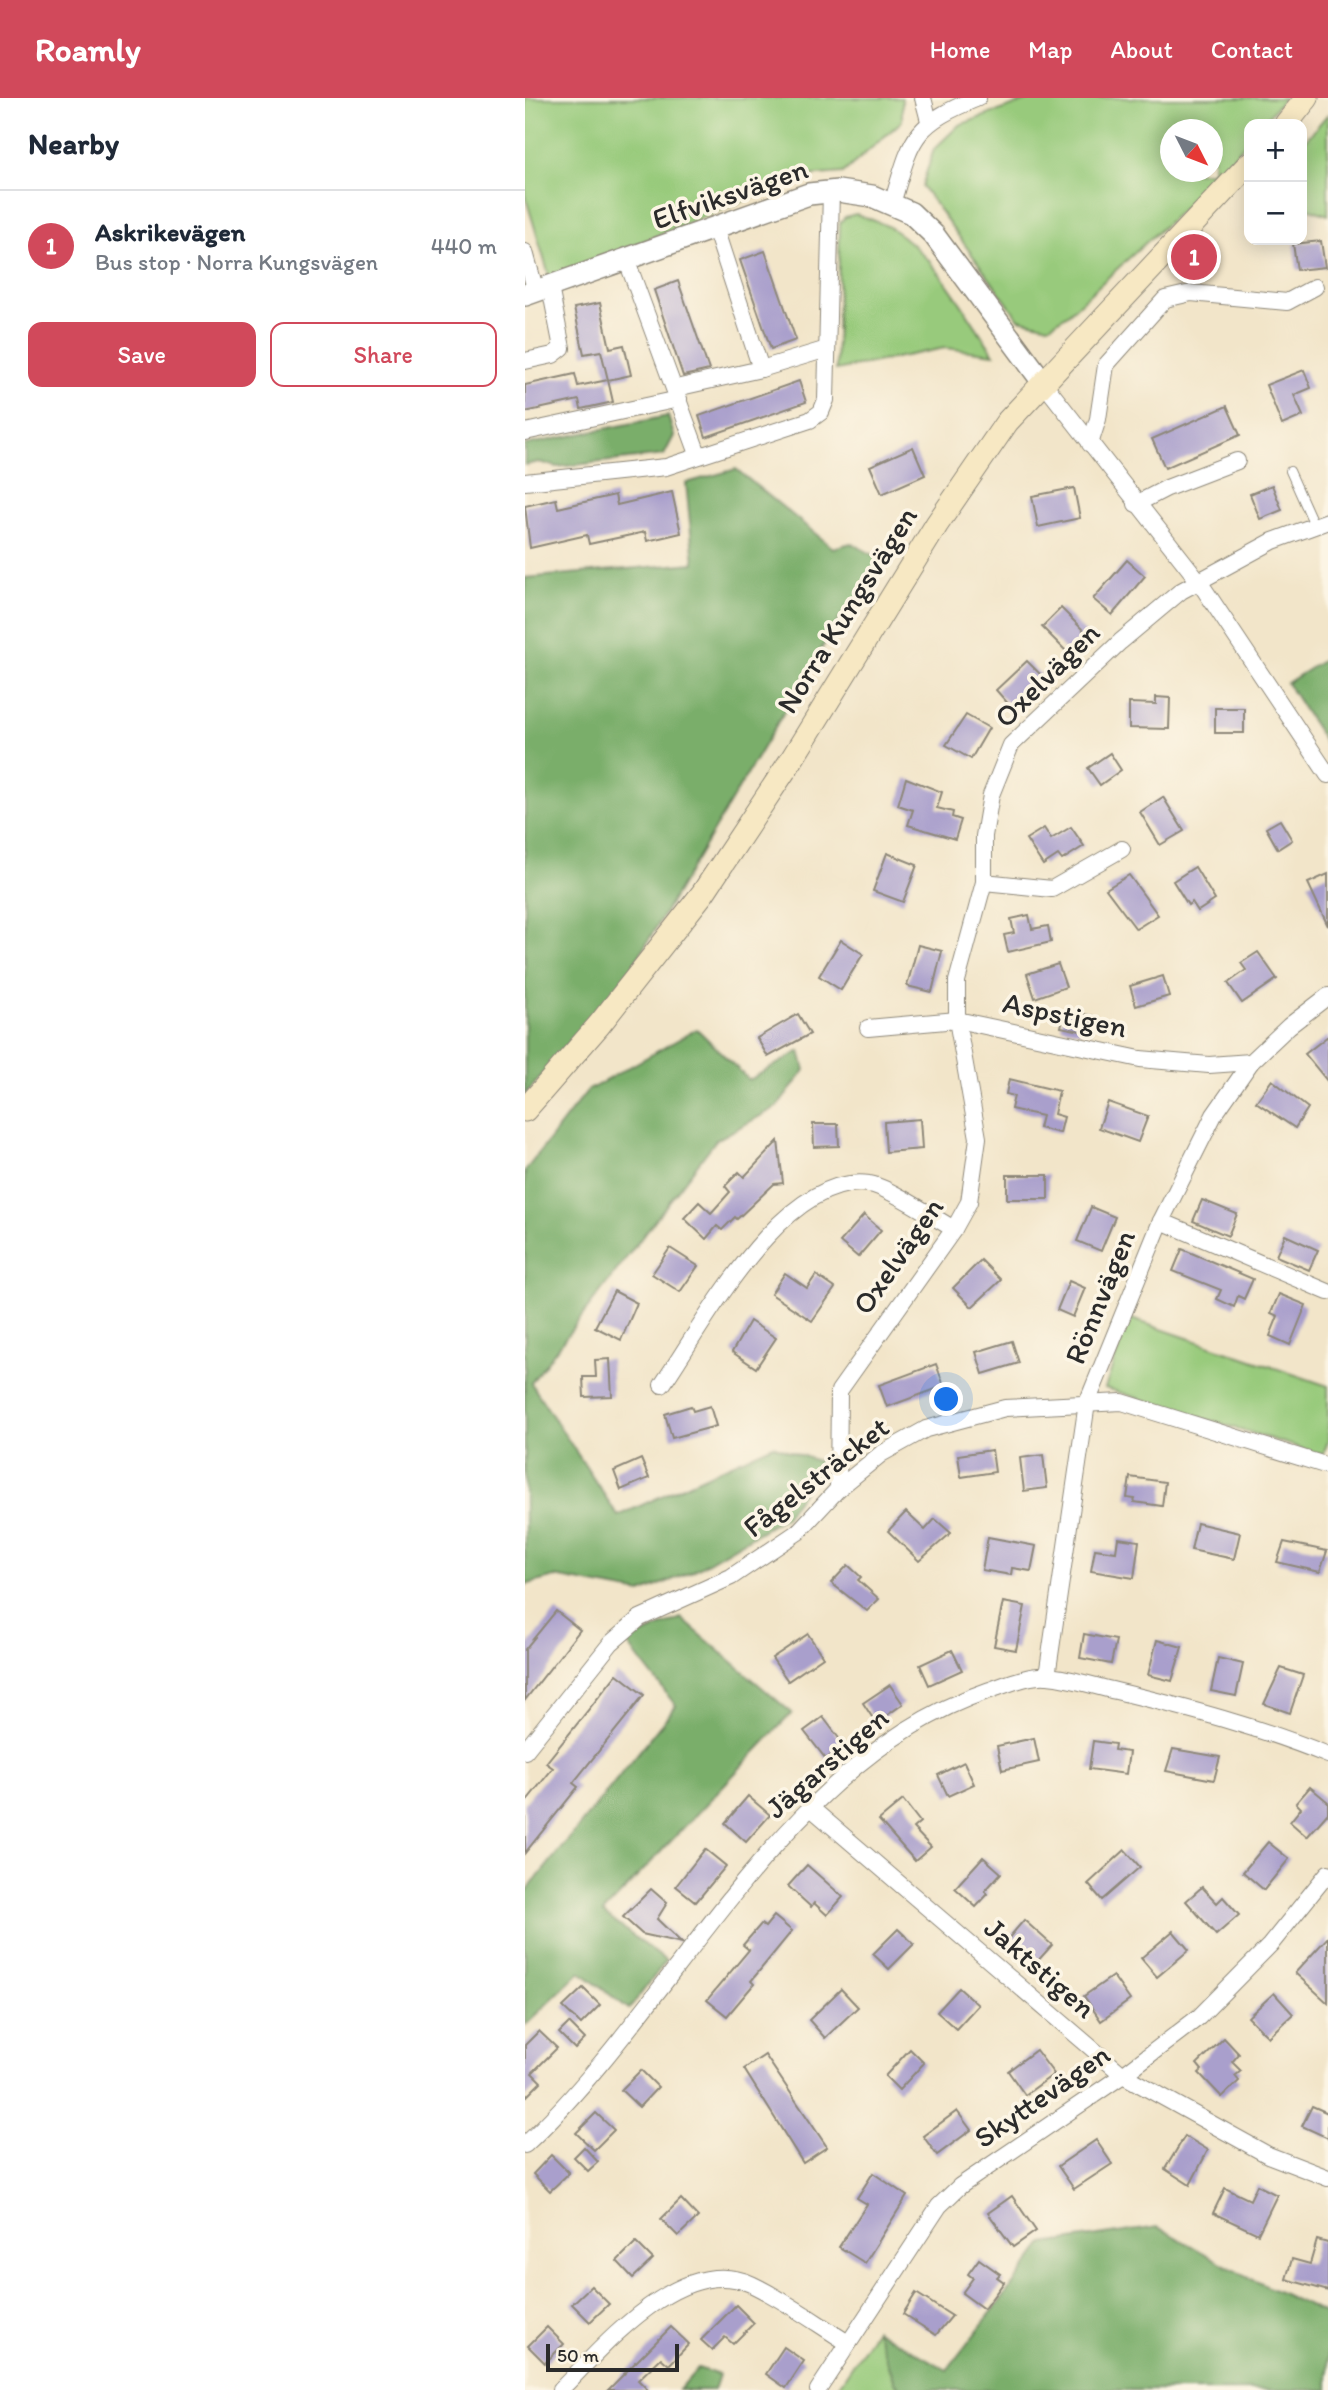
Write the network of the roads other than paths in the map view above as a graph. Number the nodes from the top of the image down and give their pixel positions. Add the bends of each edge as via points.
1 (923, 98) edge
2 (978, 98) edge
3 (1307, 98) edge
4 (1290, 119) edge
5 (929, 121) junction
6 (1244, 169) edge
7 (831, 191) junction
8 (893, 204) junction
9 (715, 228) junction
10 (525, 252) edge
11 (627, 261) junction
12 (1315, 287) dead end
13 (537, 291) edge
14 (827, 349) junction
15 (525, 361) edge
16 (761, 369) junction
17 (1042, 381) junction
18 (678, 394) junction
19 (525, 432) edge
20 (1090, 444) junction
21 (698, 454) junction
22 (1237, 461) dead end
23 (1290, 471) dead end
24 (525, 482) edge
25 (1136, 504) junction
26 (1321, 524) edge
27 (1198, 580) junction
28 (1328, 775) edge
29 (1122, 849) dead end
30 (984, 882) junction
31 (1328, 996) edge
32 (957, 1020) junction
33 (868, 1028) dead end
34 (1251, 1062) junction
35 (525, 1110) edge
36 (1161, 1221) junction
37 (954, 1229) junction
38 (1328, 1292) edge
39 (662, 1385) dead end
40 (1087, 1403) junction
41 (1328, 1466) edge
42 (838, 1489) junction
43 (1047, 1675) junction
44 (525, 1751) edge
45 (1328, 1755) edge
46 (811, 1808) junction
47 (1328, 1873) edge
48 (1123, 2075) junction
49 (525, 2146) edge
50 (1328, 2178) edge
51 (848, 2343) junction
52 (560, 2390) edge
53 (818, 2390) edge

1 - 5 street
2 - 5 street
3 - 4 main road
5 - 8 street via 914,137
6 - 17 main road, Norra Kungsvägen
7 - 8 street, Elfviksvägen
7 - 9 street, Elfviksvägen via 809,194
7 - 14 street
8 - 17 street, Elfviksvägen via 911,213 934,235
9 - 11 street, Elfviksvägen
9 - 16 street
10 - 13 street
11 - 13 street, Elfviksvägen
11 - 18 street
12 - 20 street via 1287,302 1191,293 1165,299 1106,365
13 - 15 street via 562,348 553,355
14 - 16 street
14 - 21 street via 826,400 821,412 810,420
16 - 18 street
17 - 20 street
17 - 35 main road, Norra Kungsvägen via 1007,422 937,524 703,893
18 - 19 street
18 - 21 street
20 - 25 street
21 - 24 street via 666,467
22 - 25 street
23 - 26 lane
25 - 27 street
26 - 27 street, Oxelvägen via 1273,541
27 - 28 street
27 - 30 street, Oxelvägen via 1120,642 1011,745 991,795 983,836
29 - 30 street via 1052,889
30 - 32 street, Oxelvägen via 957,981
31 - 34 street, Rönnvägen
32 - 33 street, Aspstigen
32 - 34 street, Aspstigen via 1140,1059 1209,1065
32 - 37 street, Oxelvägen via 978,1138 969,1202
34 - 36 street, Rönnvägen via 1214,1115
36 - 38 street
36 - 40 street, Rönnvägen
37 - 39 street via 871,1184 833,1186 818,1193 794,1208 753,1252
37 - 42 street, Oxelvägen via 839,1391
40 - 41 street, Fågelsträcket via 1122,1402
40 - 42 street, Fågelsträcket via 1005,1409 926,1429 881,1454
40 - 43 street, Rönnvägen
42 - 44 street, Fågelsträcket via 798,1532 731,1577 640,1618 611,1643
43 - 45 street, Jägarstigen via 1230,1720
43 - 46 street, Jägarstigen via 981,1693 916,1723 884,1744
46 - 48 street, Jaktstigen
46 - 49 street, Jägarstigen via 750,1873 625,2035
47 - 48 street, Skyttevägen via 1271,1945 1199,2017
48 - 50 street, Jaktstigen via 1268,2155
48 - 51 street, Skyttevägen via 960,2186 939,2206
51 - 52 street via 749,2283 685,2284 645,2308
51 - 53 street, Skyttevägen

